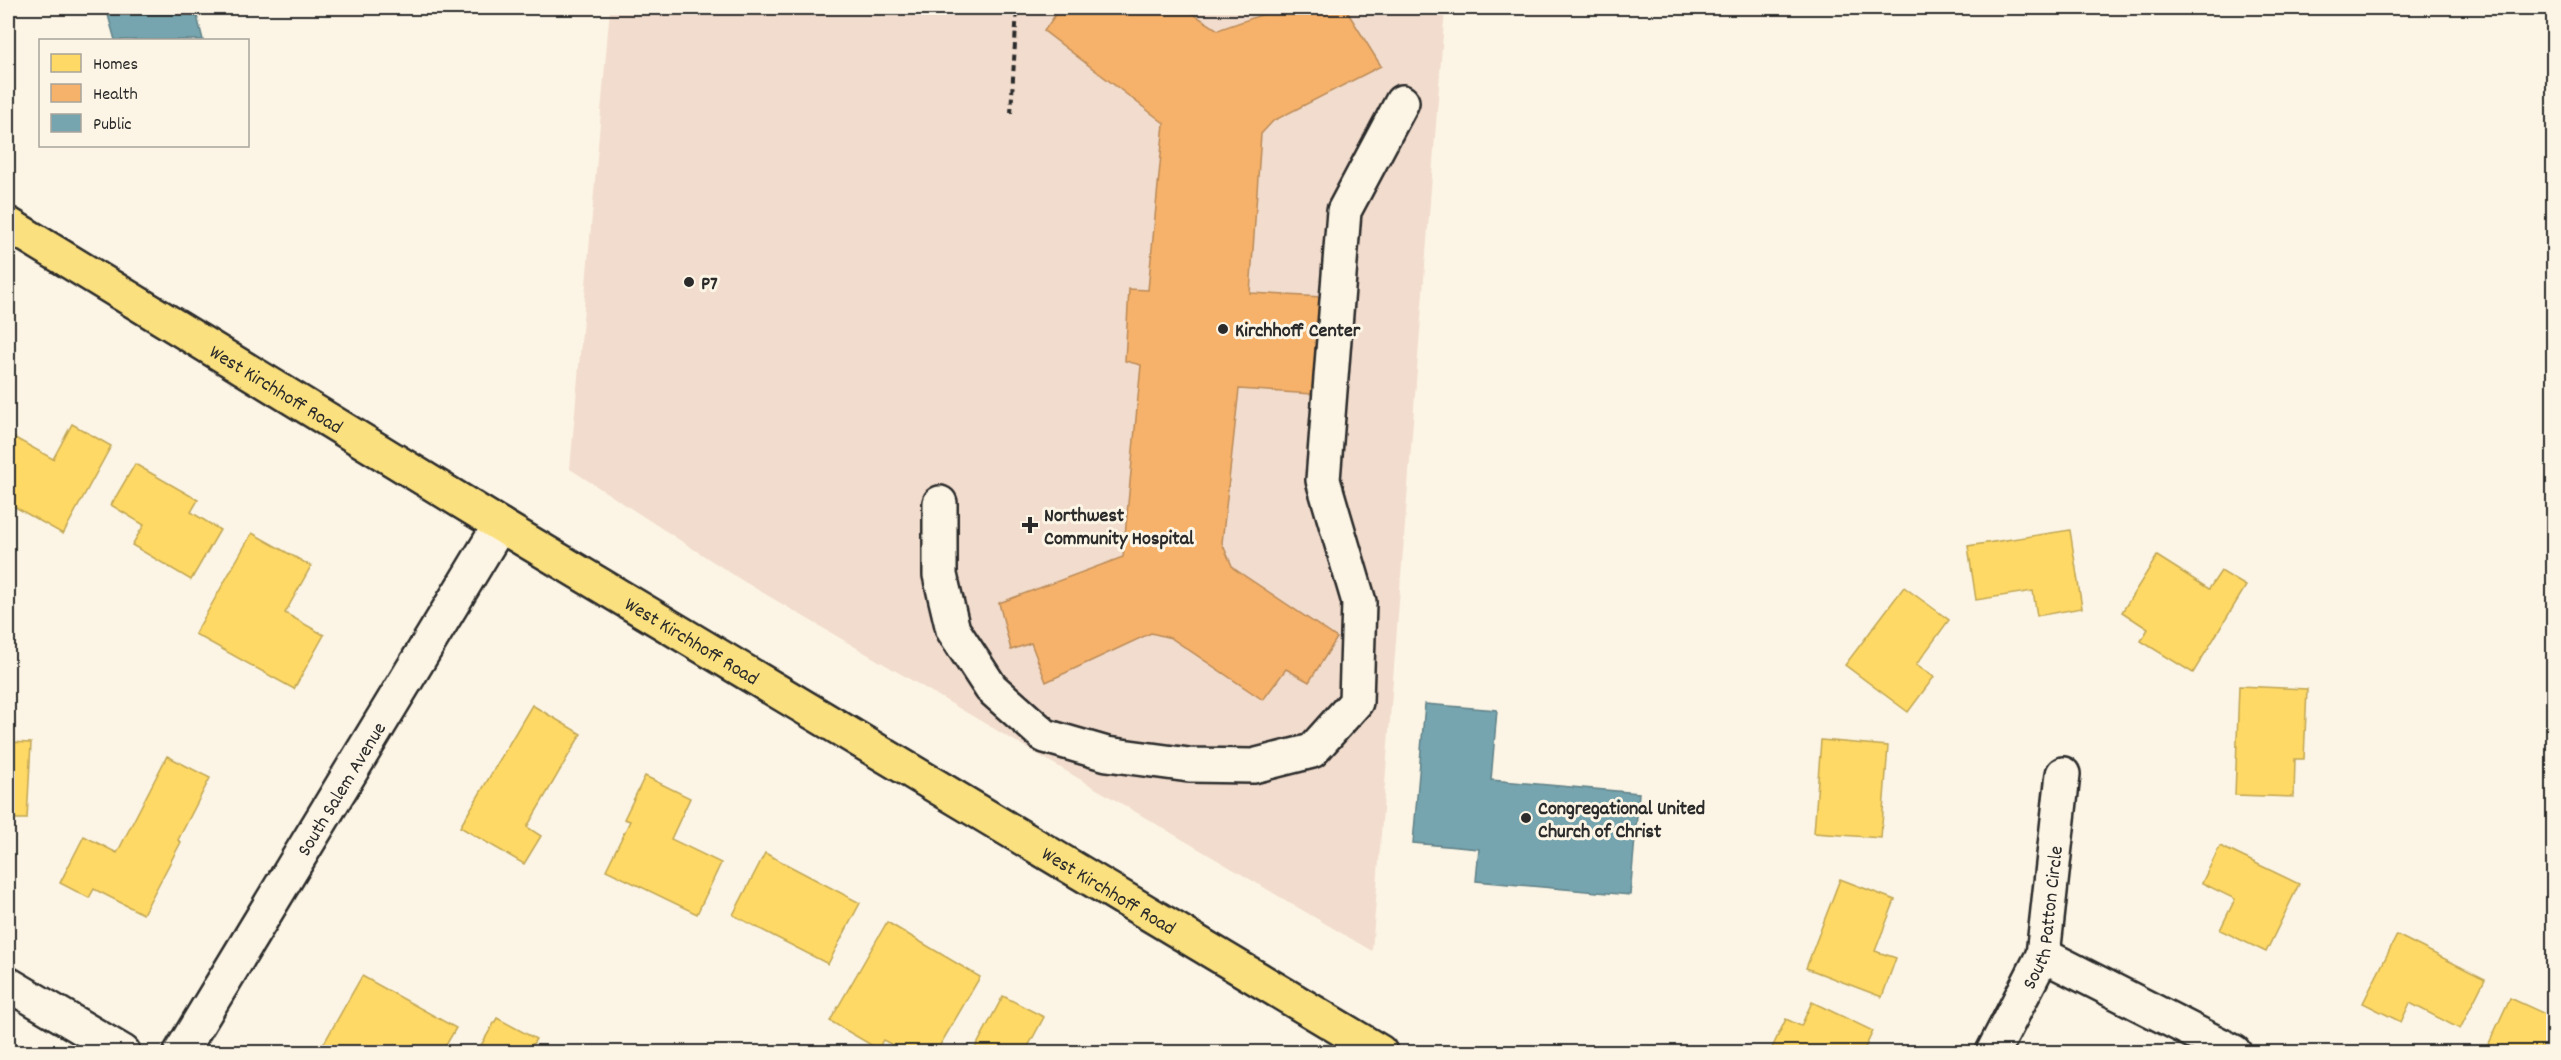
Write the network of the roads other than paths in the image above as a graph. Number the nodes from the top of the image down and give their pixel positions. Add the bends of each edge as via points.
1 (1402, 102) dead end
2 (8, 224) edge
3 (940, 503) dead end
4 (500, 525) junction
5 (2063, 774) dead end
6 (2043, 955) junction
7 (8, 984) edge
8 (1371, 1050) edge
9 (123, 1053) edge
10 (181, 1053) edge
11 (1993, 1053) edge
12 (2234, 1053) edge

1 - 3 street via 1344,211 1323,480 1359,602 1356,702 1312,751 1253,766 1190,765 1107,754 1045,736 991,688 953,630 940,574
2 - 4 main road, West Kirchhoff Road
4 - 8 main road, West Kirchhoff Road
4 - 10 street, South Salem Avenue
5 - 6 street, South Patton Circle
6 - 11 street, South Patton Circle
6 - 12 street
7 - 9 street

